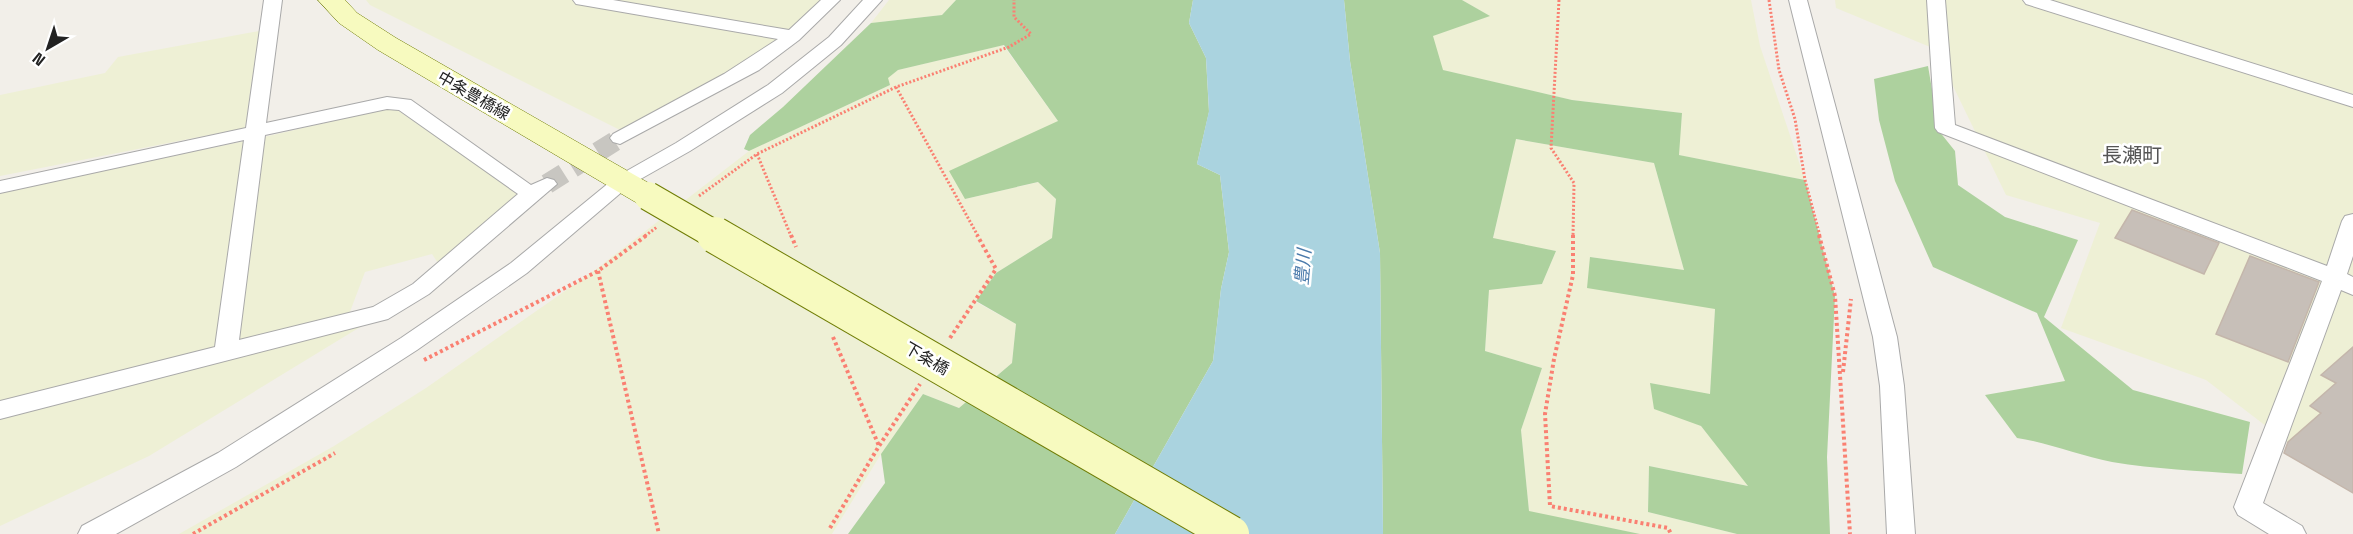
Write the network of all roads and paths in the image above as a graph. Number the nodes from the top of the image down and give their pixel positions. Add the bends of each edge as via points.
1 (273, 0) edge
2 (332, 0) edge
3 (582, 0) edge
4 (831, 0) edge
5 (873, 0) edge
6 (1559, 0) edge
7 (1769, 0) edge
8 (1798, 0) edge
9 (1936, 0) edge
10 (2032, 0) edge
11 (793, 36) junction
12 (896, 87) dead end
13 (2353, 101) edge
14 (255, 132) junction
15 (620, 138) tunnel mouth
16 (0, 187) edge
17 (635, 189) junction
18 (2353, 221) edge
19 (1866, 262) junction
20 (598, 271) dead end
21 (2344, 282) edge
22 (944, 347) dead end
23 (226, 351) junction
24 (924, 377) dead end
25 (1841, 382) junction
26 (0, 410) edge
27 (334, 453) dead end
28 (830, 528) dead end
29 (92, 534) edge
30 (193, 534) edge
31 (659, 534) edge
32 (1231, 534) edge
33 (1671, 534) edge
34 (1850, 534) edge
35 (1901, 534) edge
36 (2292, 534) edge

1 - 14 street
2 - 17 main road, 中条豊橋線 via 348,18 387,44
3 - 11 street
4 - 11 street
5 - 17 street via 835,41 775,89 683,147
6 - 33 path via 1551,148 1574,183 1574,240 1573,275 1545,414 1550,506 1668,528
7 - 25 path via 1779,70 1795,119 1805,180 1835,296
8 - 19 street
9 - 21 street via 1945,128
10 - 13 street
11 - 15 street via 727,81
12 - 22 path via 996,269
14 - 16 street
14 - 23 street
14 - 23 street via 387,103 404,104 539,189 421,289 380,313
17 - 29 street via 409,344 226,460
17 - 32 main road, 下条橋, bridge
18 - 21 street
19 - 25 path via 1853,274
19 - 35 street via 1885,337 1892,387
20 - 31 path
21 - 36 street via 2248,507
23 - 26 street
24 - 28 path
25 - 34 path
27 - 30 path

